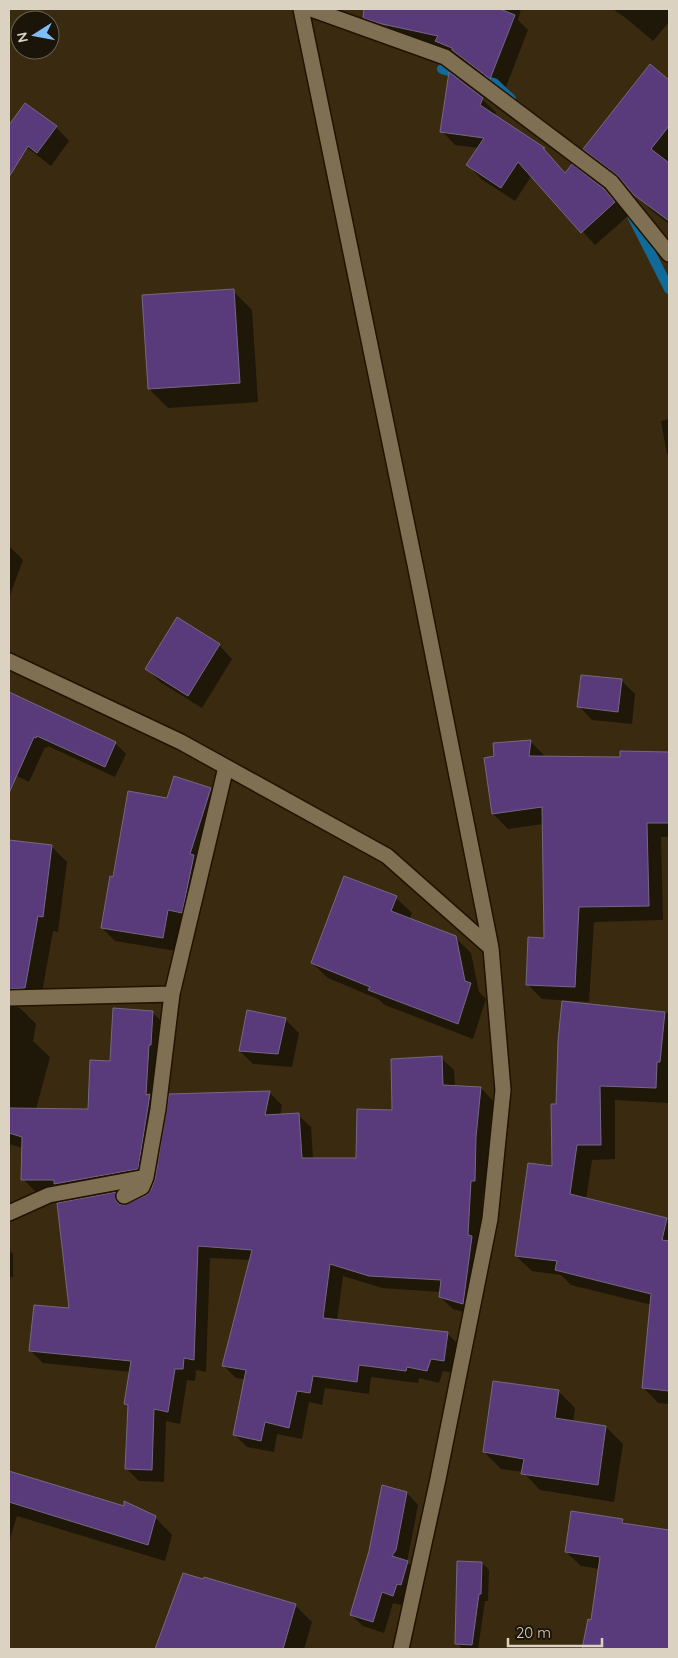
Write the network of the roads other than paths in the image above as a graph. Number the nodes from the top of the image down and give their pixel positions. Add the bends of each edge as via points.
1 (301, 9) edge
2 (311, 9) edge
3 (669, 254) edge
4 (9, 661) edge
5 (226, 767) junction
6 (491, 948) junction
7 (172, 994) junction
8 (9, 998) edge
9 (146, 1177) junction
10 (124, 1196) dead end
11 (9, 1212) edge
12 (401, 1649) edge

1 - 6 street
2 - 3 street via 445,57 611,182
4 - 5 street via 181,742
5 - 6 street via 387,856
5 - 7 street
6 - 12 street via 503,1090 490,1219
7 - 8 street
7 - 9 street
9 - 10 street via 142,1187
9 - 11 street via 49,1195

